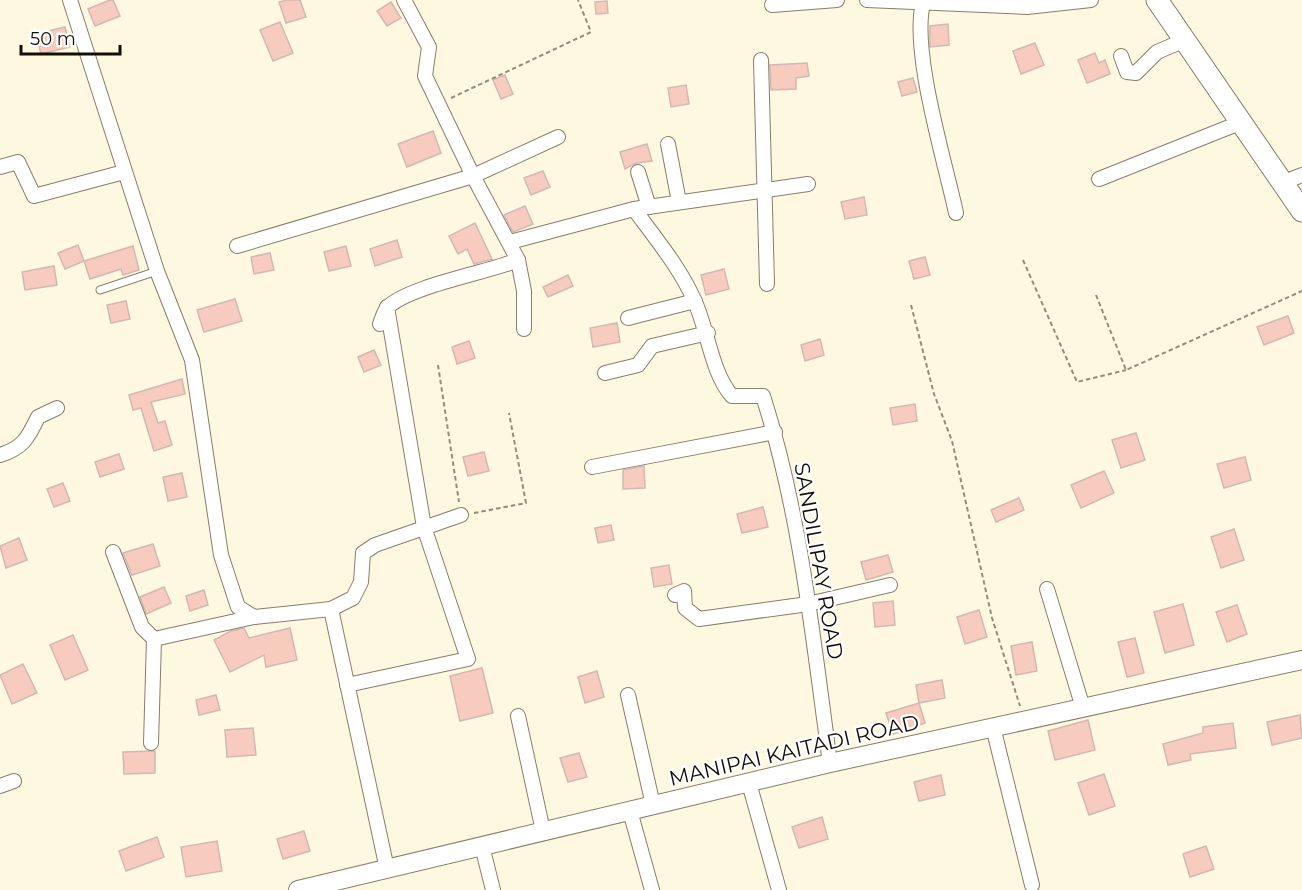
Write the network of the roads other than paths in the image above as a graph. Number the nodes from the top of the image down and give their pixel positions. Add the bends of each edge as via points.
1 (70, 0) edge
2 (404, 0) edge
3 (837, 0) edge
4 (867, 0) edge
5 (1091, 0) edge
6 (1157, 0) edge
7 (923, 3) junction
8 (772, 5) dead end
9 (1185, 40) junction
10 (1121, 56) dead end
11 (761, 60) dead end
12 (1242, 122) junction
13 (558, 137) dead end
14 (668, 144) dead end
15 (0, 167) edge
16 (124, 172) junction
17 (638, 172) dead end
18 (1302, 175) edge
19 (473, 176) junction
20 (1099, 179) dead end
21 (1282, 183) junction
22 (808, 184) dead end
23 (764, 189) junction
24 (679, 202) junction
25 (649, 207) junction
26 (634, 209) junction
27 (1302, 211) edge
28 (957, 213) dead end
29 (510, 242) junction
30 (237, 246) dead end
31 (518, 260) junction
32 (157, 272) junction
33 (767, 284) dead end
34 (100, 290) dead end
35 (695, 301) junction
36 (387, 307) junction
37 (627, 318) dead end
38 (380, 324) dead end
39 (524, 329) dead end
40 (708, 333) junction
41 (605, 373) dead end
42 (57, 408) dead end
43 (775, 432) junction
44 (0, 455) edge
45 (592, 466) dead end
46 (461, 515) road end
47 (424, 527) junction
48 (113, 552) dead end
49 (890, 585) dead end
50 (1047, 589) dead end
51 (675, 595) dead end
52 (808, 604) junction
53 (331, 609) junction
54 (254, 617) junction
55 (154, 639) junction
56 (1302, 660) edge
57 (347, 685) junction
58 (628, 695) dead end
59 (1083, 708) junction
60 (518, 716) dead end
61 (993, 727) junction
62 (150, 743) dead end
63 (830, 763) junction
64 (14, 781) dead end
65 (749, 783) junction
66 (0, 786) edge
67 (653, 806) junction
68 (630, 811) junction
69 (543, 831) junction
70 (482, 846) junction
71 (387, 869) junction
72 (1032, 885) dead end
73 (298, 890) edge
74 (493, 890) edge
75 (652, 890) edge
76 (779, 890) edge

1 - 16 street
2 - 19 street via 429,47 425,76
3 - 8 street
4 - 7 street
5 - 7 street via 1027,7
6 - 9 main road
7 - 28 street via 920,15 924,69
9 - 10 street via 1157,52 1136,73 1126,72
9 - 12 main road
11 - 23 street
12 - 20 street
12 - 21 main road
13 - 19 street
14 - 24 street
15 - 16 street via 18,162 34,196
16 - 32 street
17 - 25 street
18 - 21 street
19 - 29 street
19 - 30 street
21 - 27 main road
22 - 23 street
23 - 24 street
23 - 33 street
24 - 25 street
25 - 26 street
26 - 29 street
26 - 35 street, SANDILIPAY ROAD
29 - 31 street
31 - 36 street via 423,288
31 - 39 street via 524,291
32 - 34 lane
32 - 54 street via 192,360 221,555 238,608
35 - 37 street
35 - 40 street, SANDILIPAY ROAD
36 - 38 street
36 - 47 street
40 - 41 street via 652,346 638,365
40 - 43 street, SANDILIPAY ROAD via 722,385 732,396 764,396
42 - 44 street via 38,417 25,443
43 - 45 street
43 - 52 street, SANDILIPAY ROAD via 799,540
46 - 47 street
47 - 53 street via 363,553 361,582 353,598
47 - 57 street via 468,659
48 - 55 street via 142,627
49 - 52 street
50 - 59 street
51 - 52 street via 684,591 685,608 699,619
52 - 63 street, SANDILIPAY ROAD
53 - 54 street
53 - 57 street
54 - 55 street
55 - 62 street
56 - 59 main road, MANIPAI KAITADI ROAD
57 - 71 street
58 - 67 street
59 - 61 main road, MANIPAI KAITADI ROAD
60 - 69 street
61 - 63 main road, MANIPAI KAITADI ROAD
61 - 72 street
63 - 65 main road, MANIPAI KAITADI ROAD
64 - 66 street
65 - 67 main road, MANIPAI KAITADI ROAD
65 - 76 street
67 - 68 main road, MANIPAI KAITADI ROAD
68 - 69 main road, MANIPAI KAITADI ROAD
68 - 75 street
69 - 70 main road, MANIPAI KAITADI ROAD
70 - 71 main road, MANIPAI KAITADI ROAD
70 - 74 street
71 - 73 main road, MANIPAI KAITADI ROAD

